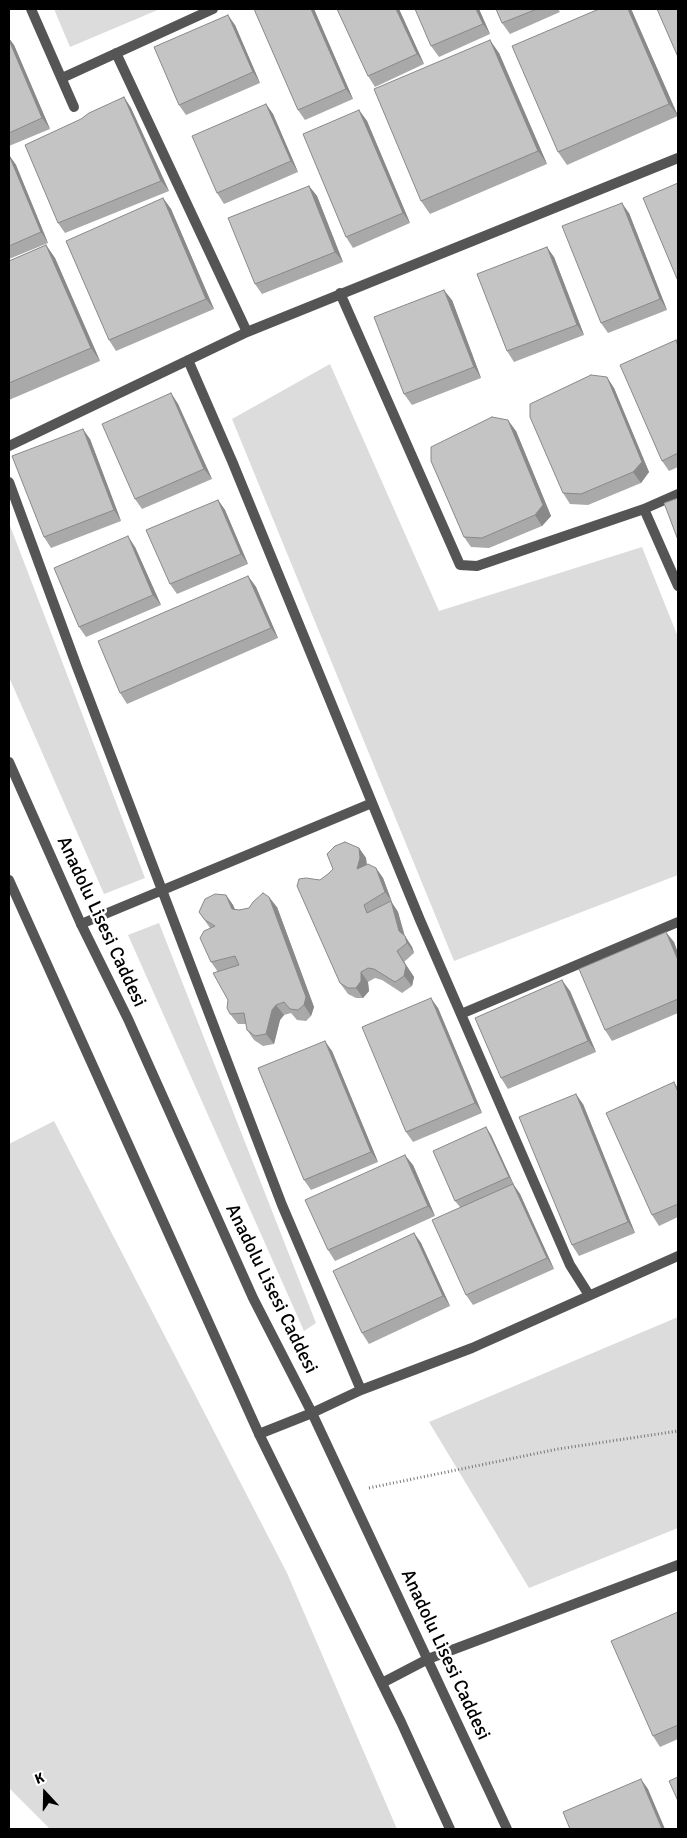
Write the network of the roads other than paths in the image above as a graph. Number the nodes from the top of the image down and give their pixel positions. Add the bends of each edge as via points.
1 (31, 9) edge
2 (213, 9) edge
3 (116, 53) junction
4 (62, 78) junction
5 (74, 107) dead end
6 (678, 158) edge
7 (340, 293) junction
8 (247, 332) junction
9 (188, 360) junction
10 (9, 446) edge
11 (9, 482) edge
12 (678, 494) edge
13 (644, 509) junction
14 (678, 586) edge
15 (9, 762) edge
16 (372, 803) junction
17 (9, 880) edge
18 (162, 890) junction
19 (678, 922) edge
20 (81, 924) junction
21 (461, 1014) junction
22 (678, 1256) edge
23 (589, 1295) junction
24 (361, 1390) junction
25 (312, 1413) junction
26 (259, 1434) junction
27 (678, 1565) edge
28 (428, 1659) junction
29 (382, 1683) junction
30 (450, 1829) edge
31 (507, 1829) edge

1 - 4 street
2 - 3 street
3 - 4 street
3 - 8 street
4 - 5 street
6 - 7 street
7 - 8 street
7 - 13 street via 460,565 477,566
8 - 9 street
9 - 10 street
9 - 16 street
11 - 18 street
12 - 13 street
13 - 14 street
15 - 20 street, Anadolu Lisesi Caddesi
16 - 18 street
16 - 21 street
17 - 26 street
18 - 20 street
18 - 24 street via 282,1205
19 - 21 street
20 - 25 street, Anadolu Lisesi Caddesi via 128,1020 253,1298
21 - 23 street via 570,1265
22 - 23 street
23 - 24 street via 472,1348
24 - 25 street
25 - 26 street
25 - 28 street, Anadolu Lisesi Caddesi
26 - 29 street
27 - 28 street
28 - 29 street
28 - 31 street, Anadolu Lisesi Caddesi
29 - 30 street

